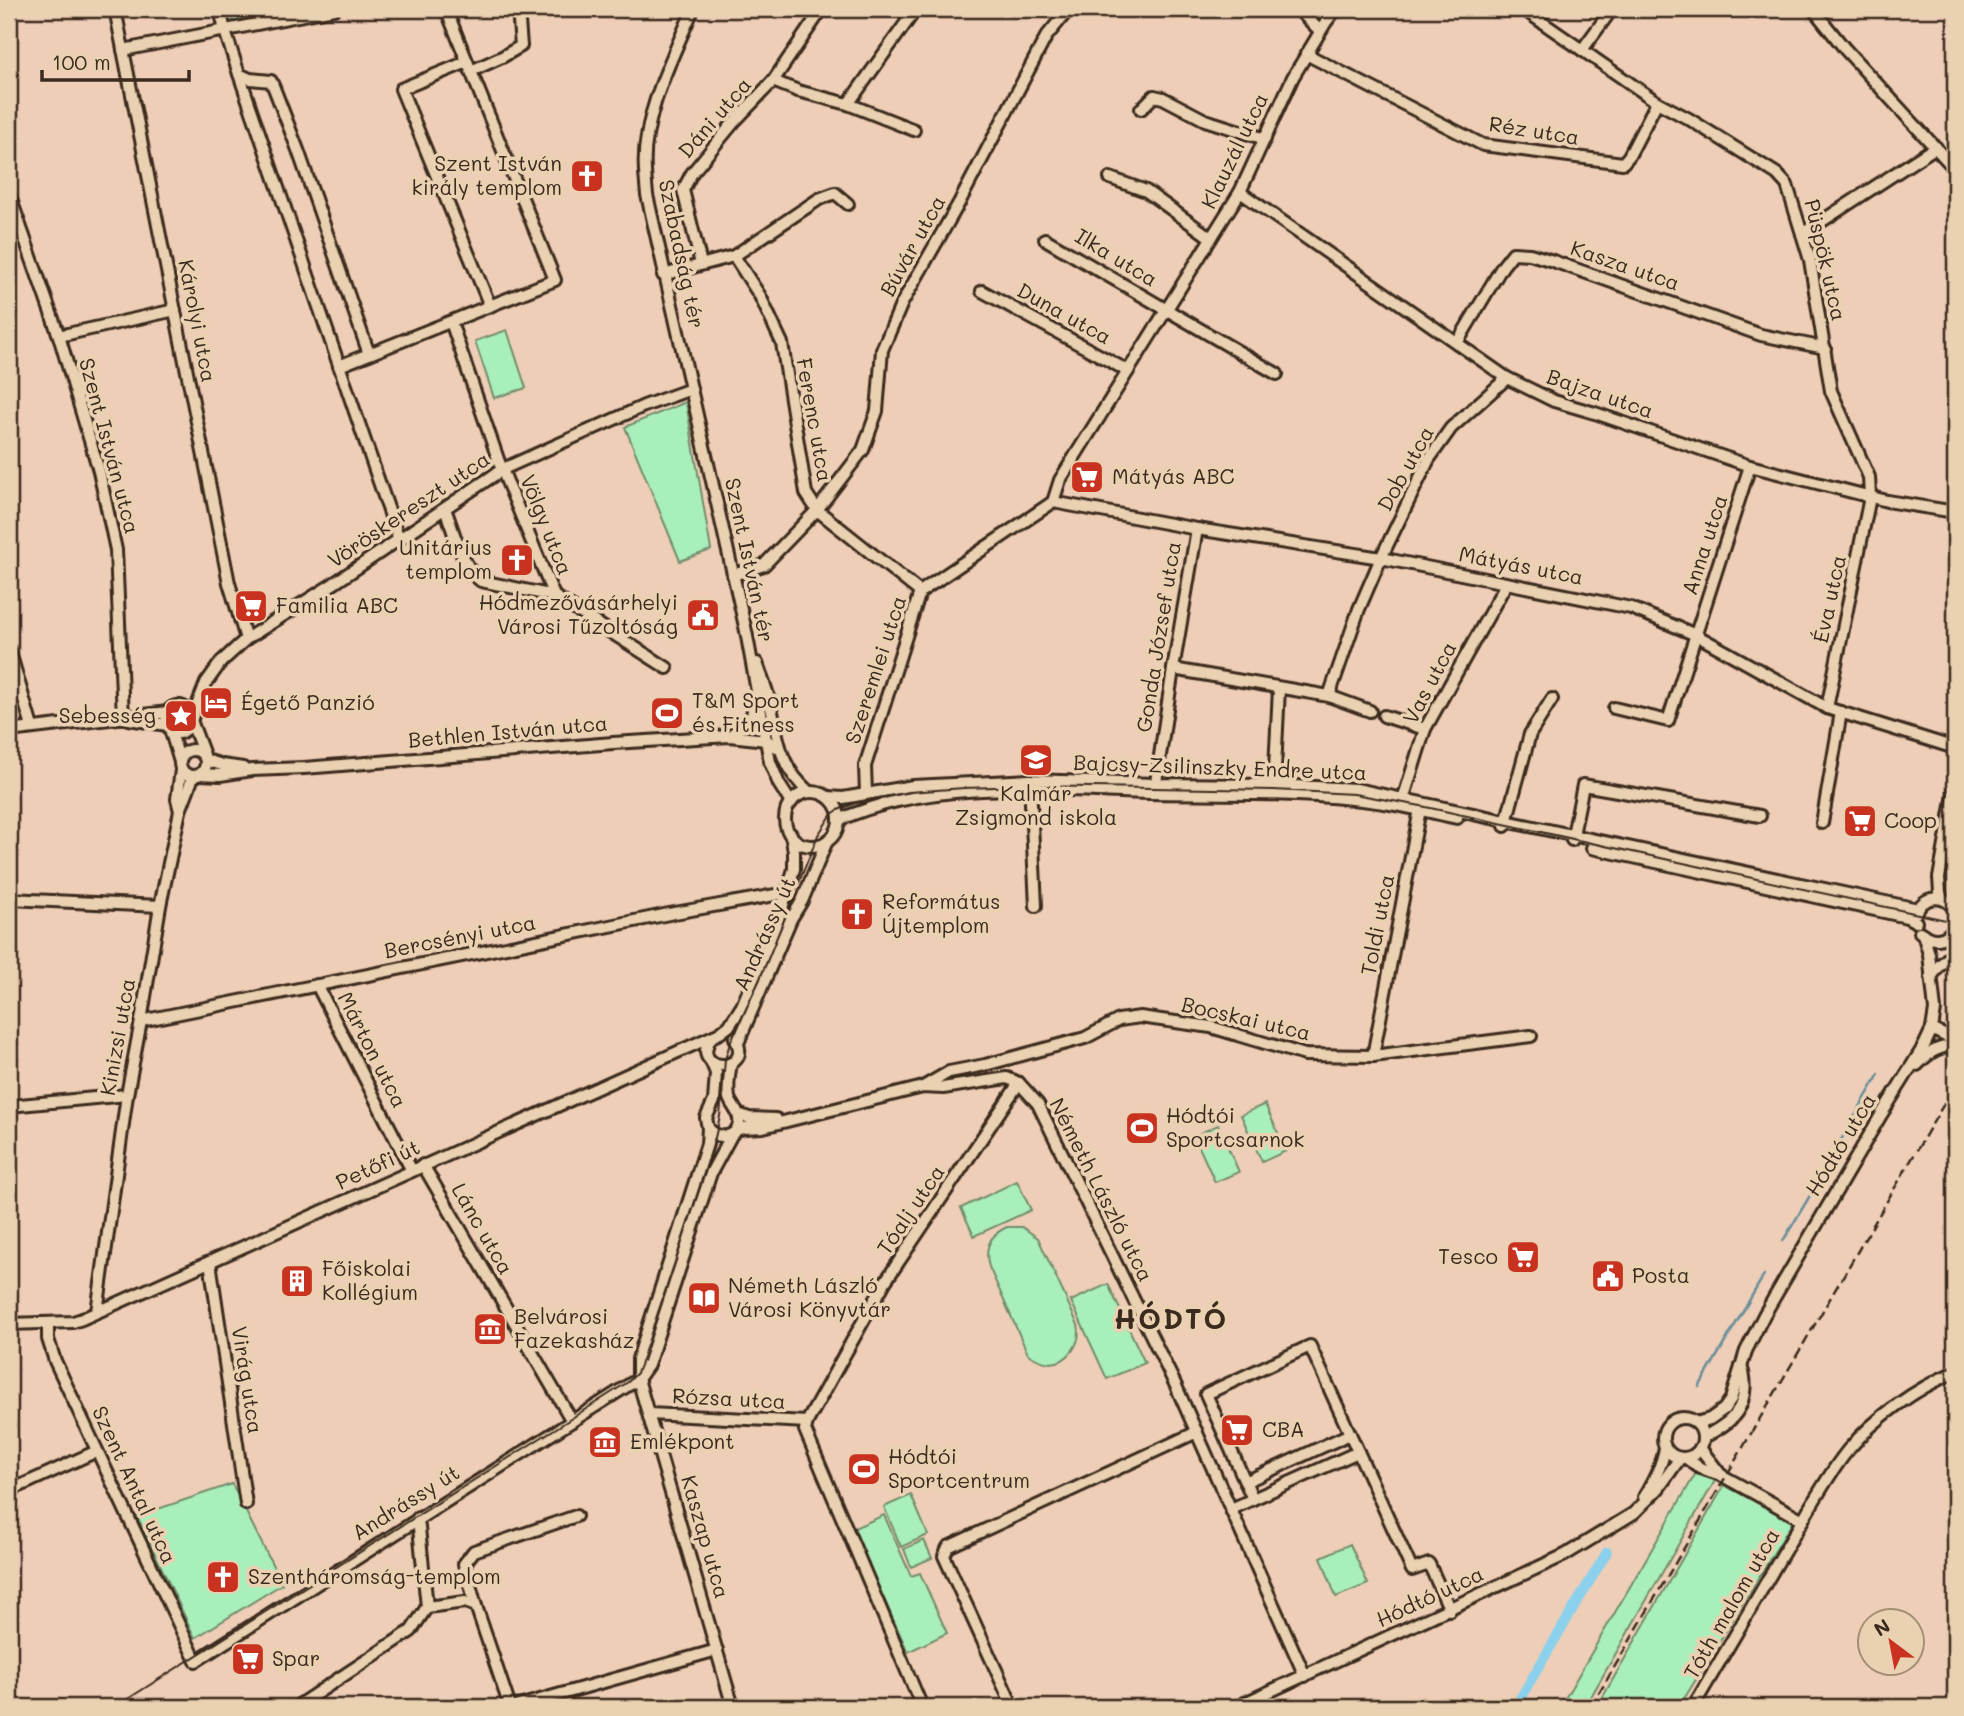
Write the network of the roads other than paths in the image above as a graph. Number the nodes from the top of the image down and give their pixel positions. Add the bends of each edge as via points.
1 (116, 9) edge
2 (220, 9) edge
3 (334, 9) edge
4 (446, 9) edge
5 (519, 9) edge
6 (693, 9) edge
7 (822, 9) edge
8 (916, 9) edge
9 (1069, 9) edge
10 (1298, 9) edge
11 (1336, 9) edge
12 (1523, 9) edge
13 (1545, 9) edge
14 (1612, 9) edge
15 (1813, 9) edge
16 (1537, 18) junction
17 (225, 31) junction
18 (1320, 31) junction
19 (123, 50) junction
20 (1583, 50) junction
21 (1306, 54) junction
22 (469, 67) junction
23 (239, 74) junction
24 (772, 81) junction
25 (1657, 102) junction
26 (848, 104) junction
27 (1141, 109) dead end
28 (914, 130) dead end
29 (1265, 139) junction
30 (1936, 148) junction
31 (1955, 169) edge
32 (1111, 177) dead end
33 (1240, 192) junction
34 (9, 194) edge
35 (848, 204) dead end
36 (1802, 234) junction
37 (1212, 238) junction
38 (1045, 239) dead end
39 (734, 256) junction
40 (701, 264) junction
41 (663, 275) junction
42 (982, 291) dead end
43 (490, 306) junction
44 (175, 310) junction
45 (1166, 310) junction
46 (451, 322) junction
47 (59, 337) junction
48 (1457, 343) junction
49 (1825, 348) junction
50 (369, 354) junction
51 (339, 366) junction
52 (1128, 371) junction
53 (1277, 373) dead end
54 (1507, 378) junction
55 (691, 389) junction
56 (1750, 466) junction
57 (503, 469) junction
58 (1870, 497) junction
59 (1053, 502) junction
60 (445, 509) junction
61 (817, 510) junction
62 (1955, 512) edge
63 (1197, 529) junction
64 (399, 540) junction
65 (1381, 558) junction
66 (733, 575) junction
67 (1506, 584) junction
68 (920, 592) junction
69 (554, 596) junction
70 (746, 631) junction
71 (1696, 635) junction
72 (246, 639) junction
73 (9, 649) edge
74 (667, 668) dead end
75 (1173, 669) junction
76 (206, 684) junction
77 (1279, 688) junction
78 (757, 693) junction
79 (1329, 696) junction
80 (1552, 699) dead end
81 (183, 706) junction
82 (1614, 708) dead end
83 (1827, 708) junction
84 (1370, 711) dead end
85 (168, 712) junction
86 (1840, 712) junction
87 (1384, 716) dead end
88 (122, 718) junction
89 (192, 721) junction
90 (32, 727) junction
91 (168, 727) junction
92 (1425, 729) junction
93 (9, 731) edge
94 (730, 736) junction
95 (766, 740) junction
96 (1955, 748) edge
97 (780, 749) junction
98 (205, 758) junction
99 (181, 766) junction
100 (253, 770) junction
101 (197, 776) junction
102 (1030, 785) junction
103 (1155, 789) junction
104 (1274, 789) junction
105 (1955, 789) edge
106 (809, 792) junction
107 (866, 793) junction
108 (828, 797) junction
109 (1402, 802) junction
110 (790, 803) junction
111 (1954, 803) edge
112 (1421, 806) junction
113 (180, 811) junction
114 (1760, 816) dead end
115 (839, 820) junction
116 (1822, 823) dead end
117 (1506, 825) junction
118 (791, 834) junction
119 (1572, 839) junction
120 (827, 841) junction
121 (1938, 878) junction
122 (786, 893) junction
123 (1942, 898) junction
124 (9, 900) edge
125 (1927, 900) junction
126 (1037, 905) dead end
127 (160, 906) junction
128 (1918, 909) junction
129 (1955, 910) edge
130 (1916, 922) junction
131 (1955, 930) edge
132 (1923, 934) junction
133 (1943, 938) junction
134 (1955, 945) edge
135 (1955, 952) edge
136 (1931, 977) junction
137 (317, 985) junction
138 (141, 1021) junction
139 (1932, 1029) junction
140 (715, 1035) junction
141 (1531, 1036) dead end
142 (738, 1043) junction
143 (1955, 1044) edge
144 (676, 1052) junction
145 (1373, 1056) junction
146 (710, 1059) junction
147 (731, 1063) junction
148 (1903, 1080) junction
149 (1019, 1083) junction
150 (923, 1087) junction
151 (127, 1095) junction
152 (9, 1106) edge
153 (711, 1109) junction
154 (737, 1112) junction
155 (796, 1118) junction
156 (708, 1128) junction
157 (734, 1132) junction
158 (423, 1165) junction
159 (412, 1171) junction
160 (210, 1262) junction
161 (97, 1312) junction
162 (48, 1323) junction
163 (9, 1324) edge
164 (1741, 1366) junction
165 (1955, 1372) edge
166 (638, 1379) junction
167 (649, 1414) junction
168 (572, 1421) junction
169 (807, 1422) junction
170 (1696, 1423) junction
171 (1197, 1433) junction
172 (1350, 1434) junction
173 (1702, 1443) junction
174 (1665, 1448) junction
175 (97, 1451) junction
176 (1358, 1452) junction
177 (1683, 1458) junction
178 (1721, 1475) junction
179 (1245, 1482) junction
180 (9, 1491) edge
181 (1252, 1499) junction
182 (246, 1504) dead end
183 (1231, 1509) junction
184 (1634, 1513) junction
185 (576, 1516) dead end
186 (418, 1518) junction
187 (1803, 1520) junction
188 (476, 1606) junction
189 (427, 1607) junction
190 (1450, 1610) junction
191 (717, 1650) junction
192 (196, 1661) joint
193 (1305, 1676) junction
194 (1011, 1704) edge
195 (296, 1707) edge
196 (512, 1707) edge
197 (733, 1707) edge
198 (922, 1707) edge
199 (998, 1707) edge
200 (1236, 1707) edge
201 (1693, 1707) edge

1 - 19 street, Károlyi utca
2 - 17 street
3 - 17 street
4 - 22 street
5 - 22 street via 521,46
6 - 41 street, Szabadság tér via 655,103 647,136 647,195
7 - 24 street, Dáni utca
8 - 26 street
9 - 61 street, Búvár utca via 1046,37 902,303 883,350 877,411 863,450
10 - 18 street
11 - 18 street, Klauzál utca
12 - 16 street, Püspök utca
13 - 16 street
14 - 20 street
15 - 30 street
16 - 20 street, Püspök utca
17 - 19 street
17 - 23 street
18 - 21 street, Klauzál utca
19 - 44 street, Károlyi utca
20 - 25 street, Püspök utca
21 - 25 street, Réz utca via 1483,145 1623,163
21 - 29 street, Klauzál utca
22 - 43 street via 555,280
22 - 43 street via 401,89
23 - 50 street via 271,81
23 - 51 street
24 - 26 street
24 - 40 street, Dáni utca via 725,132 683,190
25 - 36 street, Püspök utca via 1777,174 1787,185
26 - 28 street
27 - 29 street via 1154,96 1163,98 1205,120
29 - 33 street, Klauzál utca
30 - 31 street
30 - 36 street
32 - 37 street via 1146,191
33 - 37 street, Klauzál utca
33 - 48 street, Bajza utca
34 - 47 street, Szent István utca
35 - 39 street via 835,193 819,199
36 - 49 street, Püspök utca
37 - 45 street, Klauzál utca
38 - 45 street, Ilka utca
39 - 40 street
39 - 61 street, Ferenc utca via 782,343 806,493
40 - 41 street
41 - 55 street, Szabadság tér
42 - 52 street, Duna utca
43 - 46 street
44 - 47 street
44 - 72 street, Károlyi utca via 229,583
45 - 52 street, Klauzál utca
45 - 53 street
46 - 50 street
46 - 57 street
47 - 88 street, Szent István utca via 99,471 116,550
48 - 49 street, Kasza utca via 1513,253 1553,261 1761,335
48 - 54 street, Bajza utca
49 - 58 street, Püspök utca via 1830,391 1869,477
50 - 51 street
51 - 64 street
52 - 59 street, Klauzál utca via 1060,480
54 - 56 street, Bajza utca via 1554,401
54 - 65 street, Dob utca via 1451,428 1429,459
55 - 57 street, Vöröskereszt utca
55 - 66 street, Szent István tér
56 - 58 street, Bajza utca
56 - 71 street, Anna utca
57 - 60 street, Vöröskereszt utca
57 - 69 street, Völgy utca
58 - 62 street, Bajza utca
58 - 83 street, Éva utca
59 - 63 street, Mátyás utca
59 - 68 street, Szeremlei utca
60 - 64 street, Vöröskereszt utca
60 - 69 street, Völgy utca via 475,577
61 - 66 street, Búvár utca via 764,565
61 - 68 street, Ferenc utca
63 - 65 street, Mátyás utca
63 - 75 street, Gonda József utca
64 - 72 street, Vöröskereszt utca
65 - 67 street, Mátyás utca
65 - 79 street, Dob utca
66 - 70 street, Szent István tér
67 - 71 street, Mátyás utca via 1631,607
67 - 92 street, Vas utca
68 - 107 street, Szeremlei utca via 865,766
69 - 74 street, Völgy utca
70 - 78 street, Szent István tér
70 - 97 street via 769,697
71 - 82 street, Anna utca via 1668,721
71 - 83 street, Mátyás utca
72 - 76 street, Vöröskereszt utca
73 - 90 street
75 - 77 street
75 - 103 street, Gonda József utca
76 - 81 street
76 - 89 street, Vöröskereszt utca
77 - 79 street
77 - 104 street
78 - 94 street via 751,719
78 - 95 street, Szent István tér
79 - 84 street
80 - 117 street via 1530,734
81 - 85 street
81 - 89 street
83 - 86 street, Mátyás utca
85 - 88 street
85 - 91 street
86 - 96 street, Mátyás utca
86 - 116 street
87 - 92 street
88 - 90 street
88 - 91 street
89 - 91 street via 185,731
89 - 98 street
90 - 93 street
91 - 99 street, Kinizsi utca
92 - 109 street, Vas utca
94 - 95 street, Bethlen István utca
94 - 100 street, Bethlen István utca
95 - 97 street
95 - 110 street, Szent István tér via 770,762
97 - 106 street via 794,779
98 - 99 street via 191,750 183,755
98 - 100 street, Bethlen István utca
98 - 101 street via 207,765
99 - 101 street via 184,774
99 - 113 street, Kinizsi utca
100 - 101 street, Bethlen István utca
101 - 113 street
102 - 103 street, Bajcsy-Zsilinszky Endre utca
102 - 107 street, Bajcsy-Zsilinszky Endre utca via 926,785
102 - 115 street, Bajcsy-Zsilinszky Endre utca via 925,796 870,807
102 - 126 street
103 - 104 street, Bajcsy-Zsilinszky Endre utca
104 - 109 street, Bajcsy-Zsilinszky Endre utca
105 - 111 street
106 - 108 street
106 - 110 street
107 - 108 street, Bajcsy-Zsilinszky Endre utca
108 - 115 street
109 - 112 street, Bajcsy-Zsilinszky Endre utca
110 - 118 street via 786,819
111 - 121 street
112 - 117 street, Bajcsy-Zsilinszky Endre utca
112 - 145 street, Toldi utca
113 - 127 street, Kinizsi utca
114 - 119 street via 1583,785
115 - 120 street
117 - 119 street, Bajcsy-Zsilinszky Endre utca
118 - 120 street via 805,844
118 - 122 street, Andrássy út via 794,869
119 - 128 street, Bajcsy-Zsilinszky Endre utca
119 - 130 street, Bajcsy-Zsilinszky Endre utca
120 - 142 street, Andrássy út
121 - 123 street
121 - 125 street
122 - 137 street, Bercsényi utca
122 - 140 street, Andrássy út via 742,1006 729,1026
123 - 125 street
123 - 129 street
124 - 127 street
125 - 128 street
127 - 138 street, Kinizsi utca
128 - 130 street
130 - 132 street, Hódtó utca
131 - 133 street
132 - 133 street
132 - 136 street, Hódtó utca
133 - 134 street
135 - 136 street
136 - 139 street, Hódtó utca
137 - 138 street, Bercsényi utca
137 - 159 street, Márton utca
138 - 151 street, Kinizsi utca
139 - 143 street
139 - 148 street, Hódtó utca
140 - 142 street via 731,1035
140 - 144 street, Petőfi út
140 - 146 street via 706,1047
141 - 145 street, Bocskai utca
142 - 147 street via 739,1054
143 - 148 street via 1933,1050
144 - 146 street
144 - 158 street, Petőfi út
145 - 150 street, Bocskai utca via 1305,1055 1211,1027 1140,1017 1119,1020 1085,1038 949,1072
146 - 147 street via 722,1066
146 - 153 street via 716,1073
147 - 154 street via 730,1100
148 - 164 street, Hódtó utca via 1763,1315
149 - 150 street, Bocskai utca via 1007,1078
149 - 169 street, Tóalj utca via 885,1282
149 - 171 street, Németh László utca via 1038,1104 1053,1132
150 - 155 street, Bocskai utca
151 - 152 street
151 - 161 street, Kinizsi utca
153 - 154 street via 726,1104
153 - 156 street via 706,1118
154 - 155 street, Bocskai utca via 764,1119
154 - 157 street via 740,1120
155 - 157 street, Bocskai utca
156 - 157 street via 721,1137
156 - 166 street via 707,1144 638,1359
157 - 166 street via 711,1173 648,1364
158 - 159 street, Petőfi út
158 - 168 street, Lánc utca
159 - 160 street, Petőfi út
160 - 161 street, Petőfi út
160 - 182 street, Virág utca
161 - 162 street, Petőfi út via 73,1322
162 - 163 street, Petőfi út
162 - 175 street, Szent Antal utca via 55,1361
164 - 170 street, Hódtó utca via 1724,1409
164 - 173 street, Hódtó utca via 1746,1377 1744,1394 1735,1415
165 - 187 street, Tóth malom utca via 1927,1385 1874,1423 1847,1451
166 - 167 street, Kaszap utca
166 - 168 street, Andrássy út
167 - 169 street, Rózsa utca
167 - 191 street, Kaszap utca
168 - 186 street, Andrássy út
169 - 198 street via 805,1430
170 - 173 street
170 - 174 street via 1685,1418 1670,1422 1662,1436
171 - 183 street, Németh László utca
171 - 194 street via 948,1547 944,1556
172 - 176 street
172 - 179 street
172 - 179 street via 1310,1346 1206,1394
173 - 177 street via 1693,1456
173 - 178 street, Tóth malom utca
174 - 177 street
174 - 184 street, Hódtó utca via 1657,1474
175 - 180 street
175 - 192 street, Szent Antal utca
176 - 181 street
176 - 190 street via 1412,1570 1429,1564
177 - 178 street, Tóth malom utca
177 - 184 street, Hódtó utca
178 - 187 street, Tóth malom utca
179 - 181 street
181 - 183 street
183 - 193 street, Németh László utca
184 - 190 street, Hódtó utca via 1565,1555
185 - 188 street via 474,1551 464,1564
186 - 189 street
186 - 192 street, Andrássy út
187 - 201 street, Tóth malom utca
188 - 189 street via 465,1602
188 - 196 street
189 - 195 street via 411,1630
190 - 193 street, Hódtó utca
191 - 196 street
191 - 197 street, Kaszap utca
193 - 200 street, Hódtó utca
194 - 199 street

